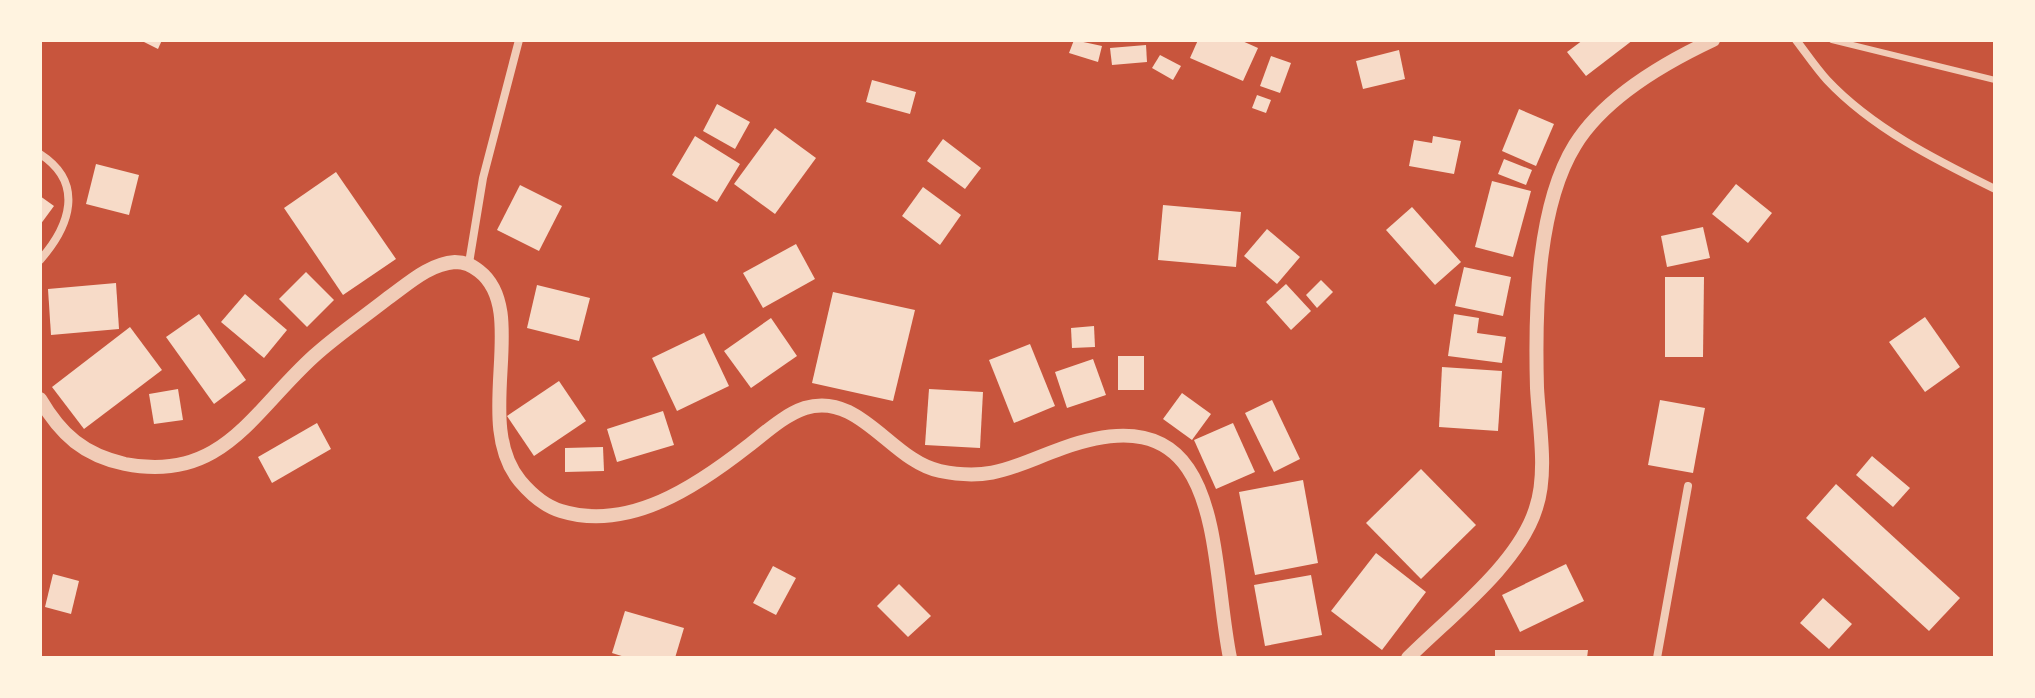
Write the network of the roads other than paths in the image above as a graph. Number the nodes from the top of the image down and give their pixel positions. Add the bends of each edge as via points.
1 (519, 40) edge
2 (1713, 40) edge
3 (1796, 40) edge
4 (1832, 40) edge
5 (1995, 80) edge
6 (40, 154) edge
7 (1995, 189) edge
8 (40, 260) edge
9 (469, 263) junction
10 (40, 399) edge
11 (1688, 486) dead end
12 (1230, 658) edge
13 (1408, 658) edge
14 (1657, 658) edge

1 - 9 street via 483,178
2 - 13 street via 1640,82 1575,145 1560,180 1540,264 1538,505 1512,554
3 - 7 street via 1827,80 1871,118
4 - 5 lane
6 - 8 street via 65,177 71,203 58,239
9 - 10 street via 452,262 422,272 316,354 244,431 180,467 146,468 78,448
9 - 12 street via 485,276 500,302 497,386 508,467 534,497 560,511 623,514 653,505 722,467 807,407 835,407 863,419 900,453 932,469 960,475 989,476 1092,437 1123,434 1153,439 1193,474 1205,498
11 - 14 street

